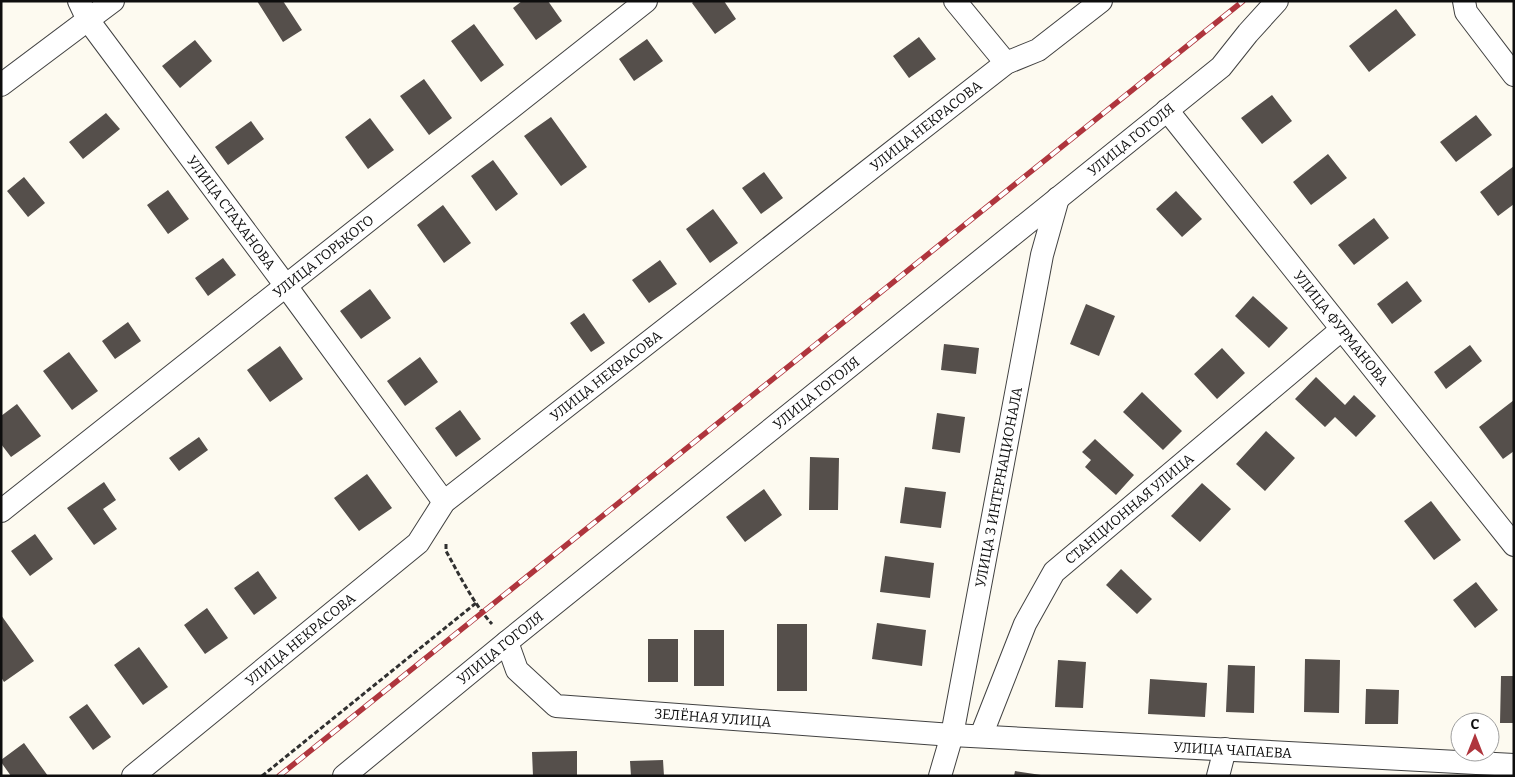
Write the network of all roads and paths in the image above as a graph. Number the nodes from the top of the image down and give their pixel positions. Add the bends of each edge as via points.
1 (112, 1) edge
2 (646, 1) edge
3 (956, 1) edge
4 (1101, 1) edge
5 (1277, 1) edge
6 (1464, 1) edge
7 (83, 11) edge
8 (1006, 63) junction
9 (1514, 75) edge
10 (1, 85) edge
11 (1167, 110) junction
12 (1058, 198) junction
13 (286, 286) junction
14 (1342, 330) junction
15 (444, 502) junction
16 (1, 511) edge
17 (446, 541) dead end
18 (1514, 545) edge
19 (476, 603) junction
20 (507, 642) junction
21 (952, 735) junction
22 (981, 736) junction
23 (1225, 749) junction
24 (1503, 768) edge
25 (133, 776) edge
26 (262, 776) edge
27 (344, 776) edge
28 (940, 776) edge
29 (1218, 776) edge

1 - 7 street
2 - 13 street, УЛИЦА ГОРЬКОГО
3 - 8 street
4 - 8 street, УЛИЦА НЕКРАСОВА via 1038,50
5 - 11 street, УЛИЦА ГОГОЛЯ via 1220,67
6 - 9 street via 1466,12
7 - 10 street
7 - 13 street, УЛИЦА СТАХАНОВА
8 - 15 street, УЛИЦА НЕКРАСОВА
11 - 12 street, УЛИЦА ГОГОЛЯ
11 - 14 street, УЛИЦА ФУРМАНОВА
12 - 20 street, УЛИЦА ГОГОЛЯ
12 - 21 street, УЛИЦА 3 ИНТЕРНАЦИОНАЛА via 1042,255
13 - 15 street, УЛИЦА СТАХАНОВА
13 - 16 street, УЛИЦА ГОРЬКОГО
14 - 18 street, УЛИЦА ФУРМАНОВА
14 - 22 street, СТАНЦИОННАЯ УЛИЦА via 1054,572 1025,624
15 - 25 street, УЛИЦА НЕКРАСОВА via 418,544
17 - 19 path via 446,550
19 - 20 path
19 - 26 path
20 - 21 street, ЗЕЛЁНАЯ УЛИЦА via 517,670 556,706
20 - 27 street, УЛИЦА ГОГОЛЯ
21 - 22 street, УЛИЦА ЧАПАЕВА
21 - 28 street, УЛИЦА 3 ИНТЕРНАЦИОНАЛА
22 - 23 street, УЛИЦА ЧАПАЕВА
23 - 24 street, УЛИЦА ЧАПАЕВА
23 - 29 street

